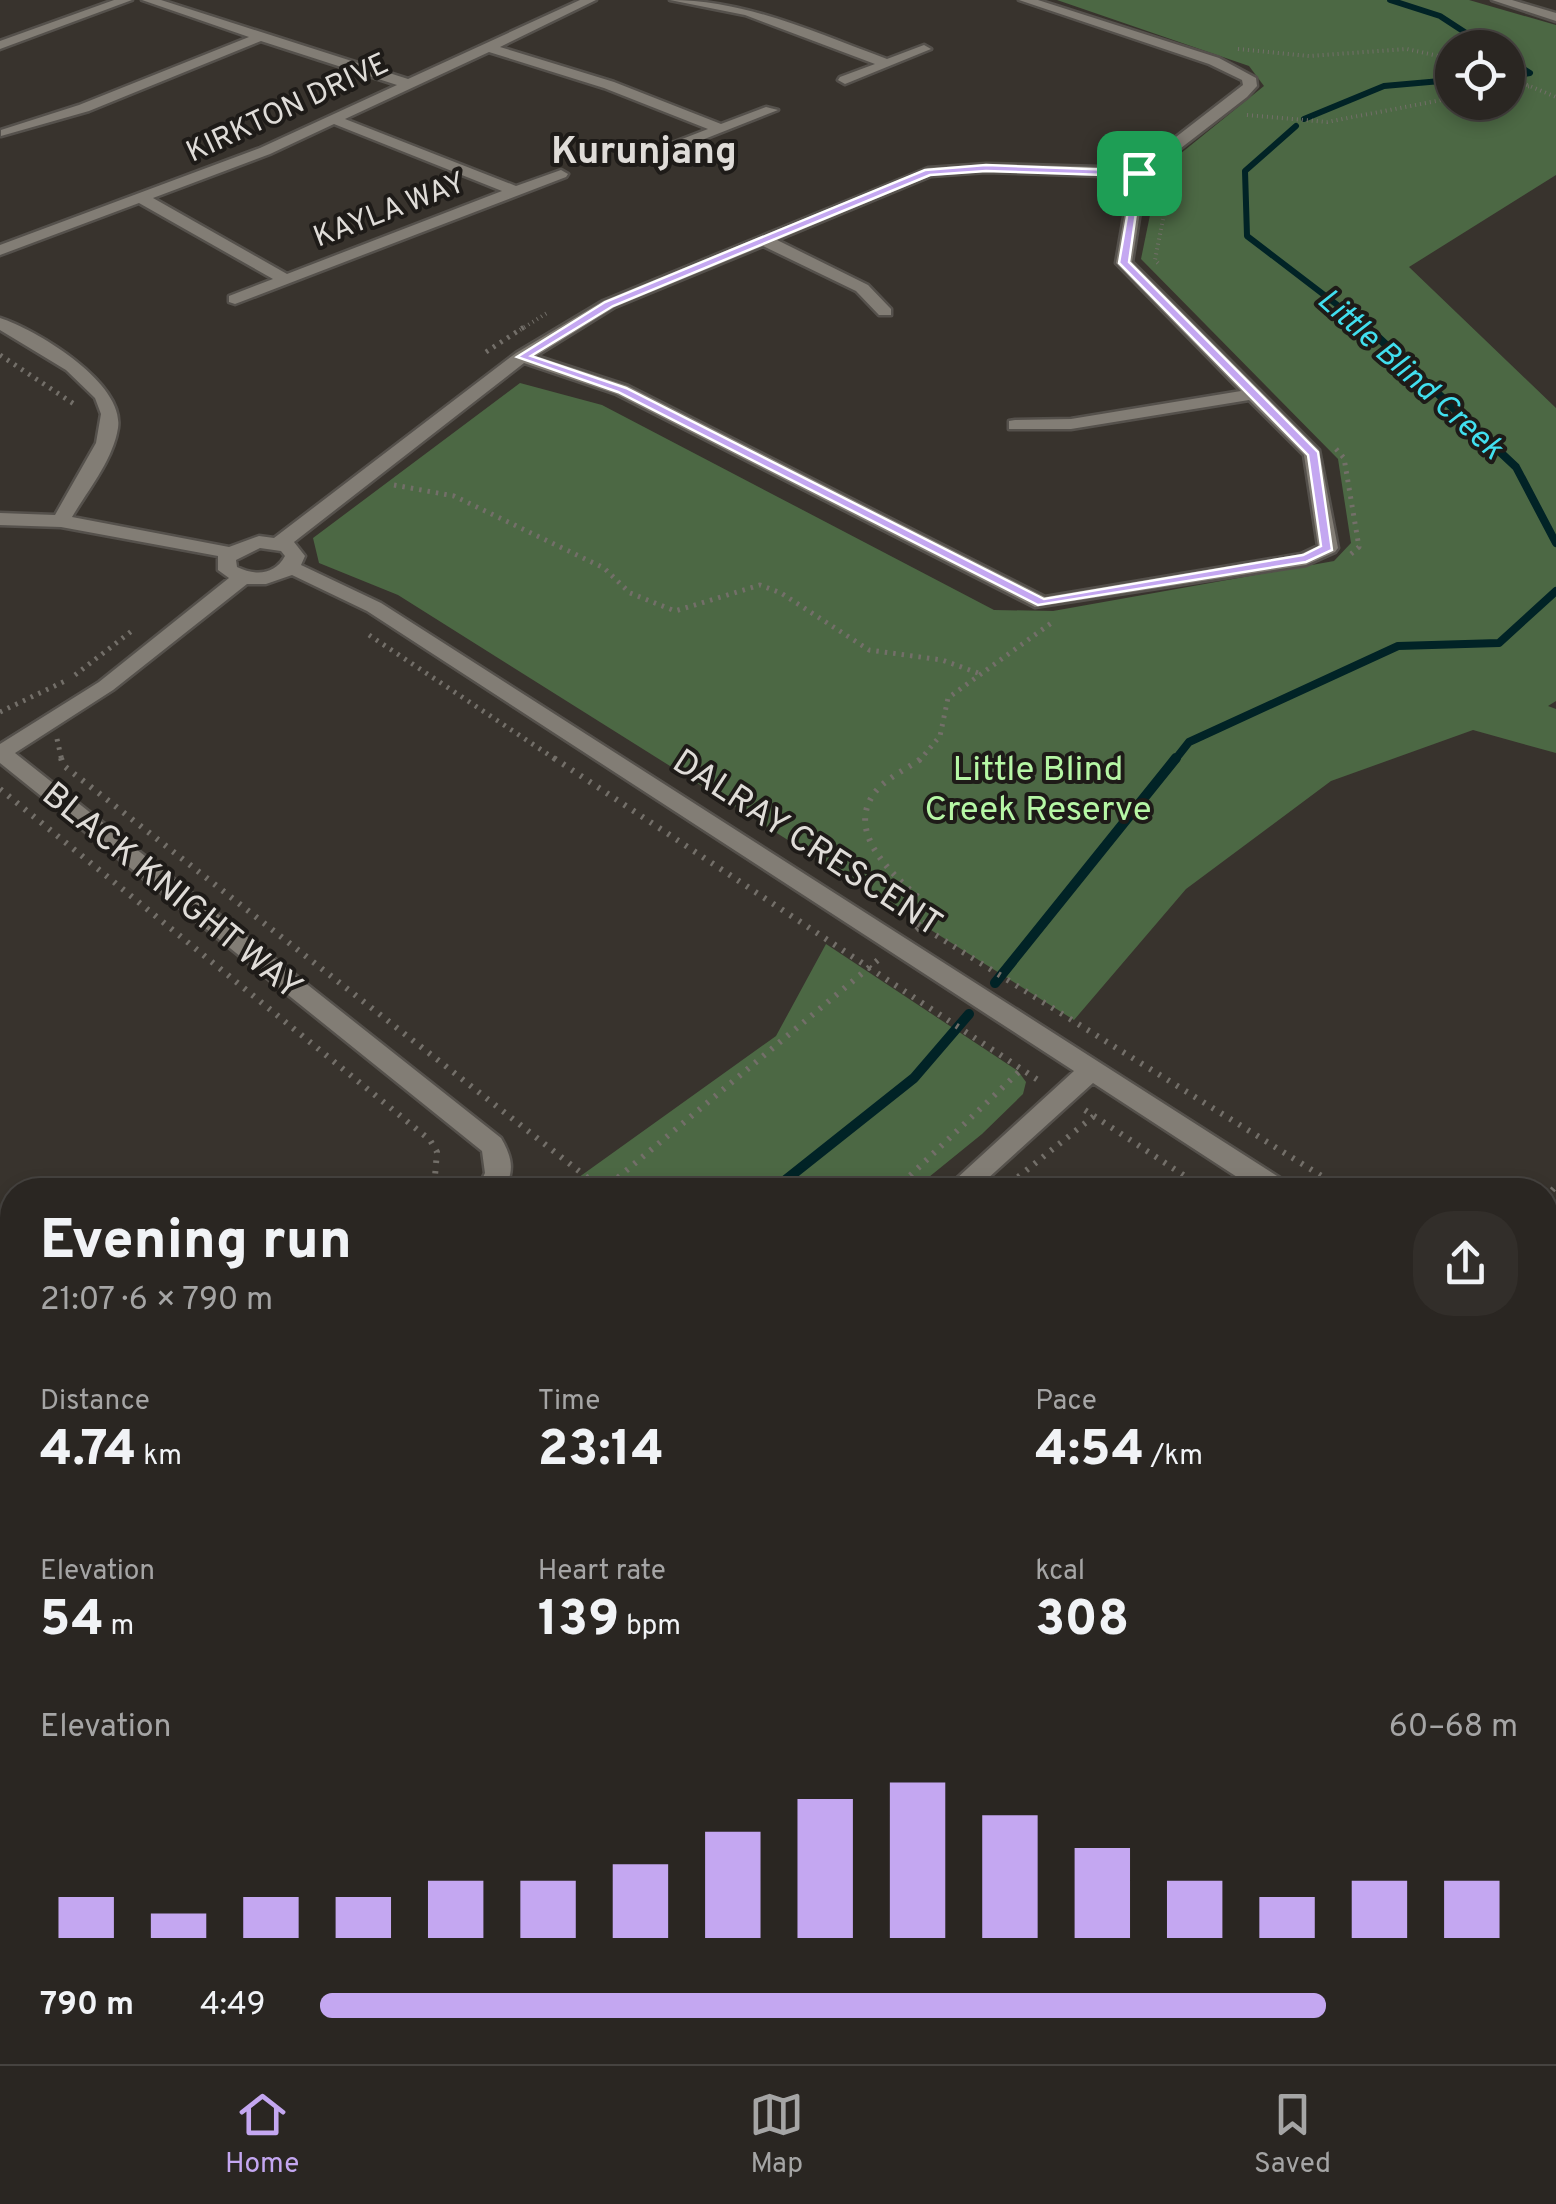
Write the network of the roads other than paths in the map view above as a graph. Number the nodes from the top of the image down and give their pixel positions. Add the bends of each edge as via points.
1 (126, 0) edge
2 (148, 0) edge
3 (590, 0) edge
4 (676, 0) edge
5 (1025, 0) edge
6 (1498, 0) edge
7 (1556, 16) edge
8 (259, 37) junction
9 (0, 45) edge
10 (488, 48) junction
11 (924, 48) dead end
12 (886, 63) junction
13 (845, 80) dead end
14 (406, 83) junction
15 (771, 110) dead end
16 (333, 119) junction
17 (722, 130) junction
18 (8, 135) edge
19 (669, 150) dead end
20 (1139, 173) junction
21 (561, 174) dead end
22 (515, 191) junction
23 (142, 200) junction
24 (764, 240) junction
25 (0, 250) edge
26 (283, 278) junction
27 (235, 298) dead end
28 (885, 312) dead end
29 (0, 323) edge
30 (522, 357) junction
31 (1252, 394) junction
32 (1016, 425) dead end
33 (0, 519) edge
34 (61, 521) junction
35 (280, 543) junction
36 (231, 553) junction
37 (290, 567) junction
38 (242, 578) junction
39 (0, 753) edge
40 (1092, 1070) junction
41 (499, 1178) edge
42 (970, 1178) edge
43 (1259, 1178) edge

1 - 9 street
2 - 8 street
3 - 10 street, KIRKTON DRIVE
4 - 12 street via 766,18
5 - 20 street via 1249,78 1242,94
6 - 7 street
8 - 14 street
8 - 18 street
10 - 14 street, KIRKTON DRIVE
10 - 17 street
11 - 12 street
12 - 13 street
14 - 16 street, KIRKTON DRIVE
15 - 17 street
16 - 22 street, KAYLA WAY
16 - 23 street, KIRKTON DRIVE
17 - 19 street
20 - 24 street via 928,172
20 - 31 street via 1124,263
21 - 22 street, KAYLA WAY
22 - 26 street, KAYLA WAY
23 - 25 street, KIRKTON DRIVE
23 - 26 street, KAYLA WAY
24 - 28 street via 862,288
24 - 30 street via 609,304
26 - 27 street, KAYLA WAY
29 - 34 street via 89,378 110,408 110,429
30 - 31 street via 622,390 1042,603 1306,558 1328,548 1314,454
30 - 35 street
31 - 32 street via 1070,424
33 - 34 street
34 - 36 street
35 - 36 street via 248,544
35 - 37 street via 295,556
36 - 38 street via 228,570
37 - 38 street via 264,579
37 - 40 street, DALRAY CRESCENT via 374,607
38 - 39 street, BLACK KNIGHT WAY via 106,686
39 - 41 street, BLACK KNIGHT WAY via 492,1145
40 - 42 street
40 - 43 street, DALRAY CRESCENT

